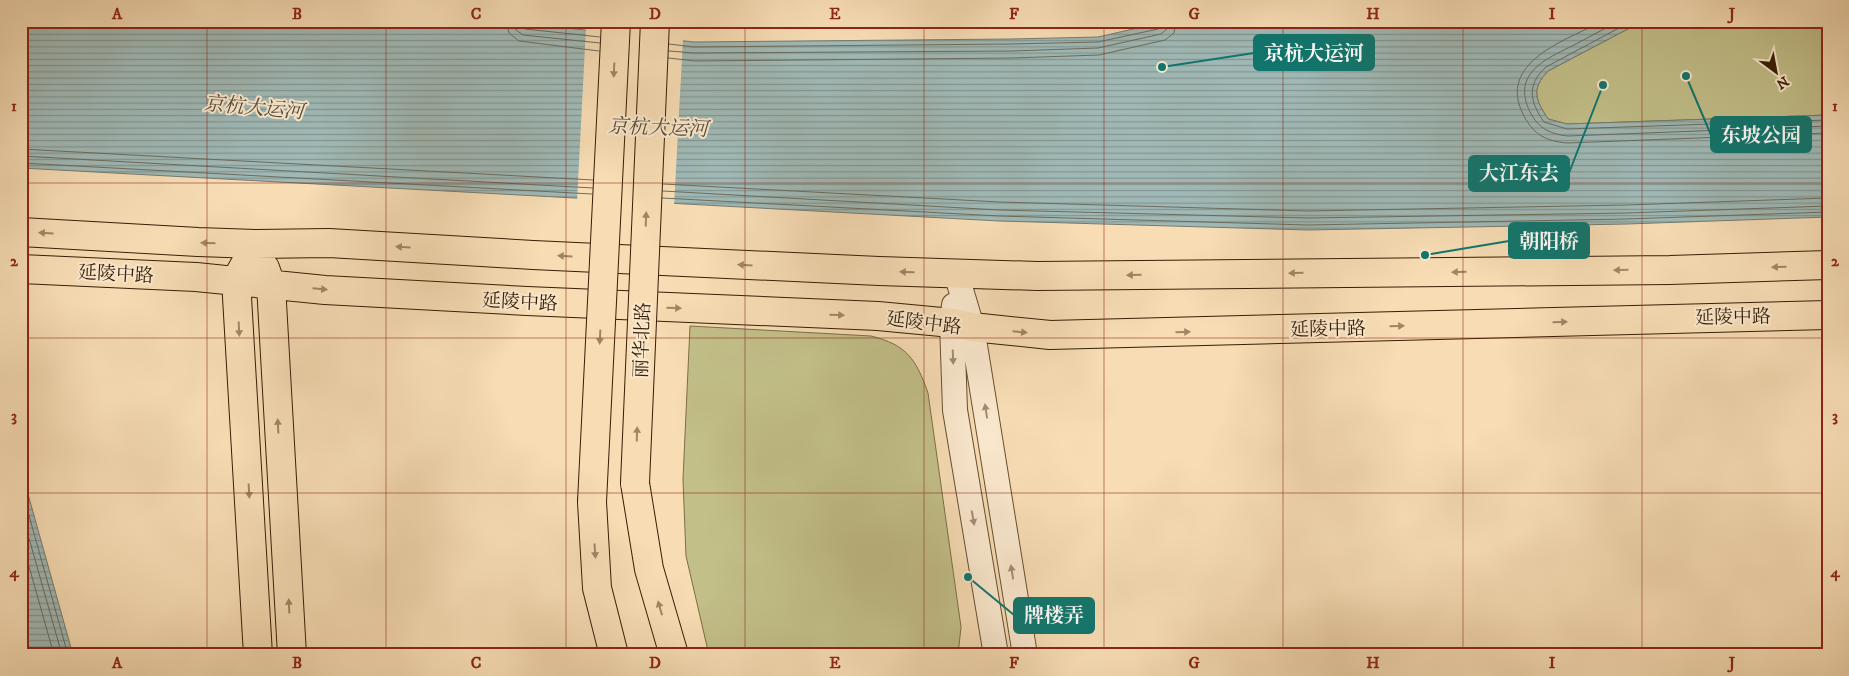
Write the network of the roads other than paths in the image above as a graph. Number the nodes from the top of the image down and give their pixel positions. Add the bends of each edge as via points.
1 (616, 21) edge
2 (655, 21) edge
3 (21, 232) edge
4 (257, 244) junction
5 (1828, 265) edge
6 (21, 269) edge
7 (956, 274) junction
8 (236, 280) junction
9 (271, 285) junction
10 (1828, 315) edge
11 (962, 325) junction
12 (258, 655) edge
13 (292, 655) edge
14 (614, 655) edge
15 (674, 655) edge
16 (996, 655) edge
17 (1025, 655) edge

1 -> 14 main road, bridge via 592,502 597,588
15 -> 2 main road, 丽华北路, bridge via 649,569 635,483
4 -> 3 main road, 延陵中路
7 -> 4 main road, 延陵中路 via 329,243
4 - 8 main road
4 - 9 main road
5 -> 7 main road, 延陵中路 via 1670,270 1086,276
6 - 8 main road, 延陵中路
7 - 11 street
8 - 9 main road, 延陵中路
8 -> 12 main road
9 -> 11 main road, 延陵中路 via 518,301 878,316
13 -> 9 main road
11 -> 10 main road, 延陵中路 via 1050,335
11 -> 16 street via 955,410
17 -> 11 street

